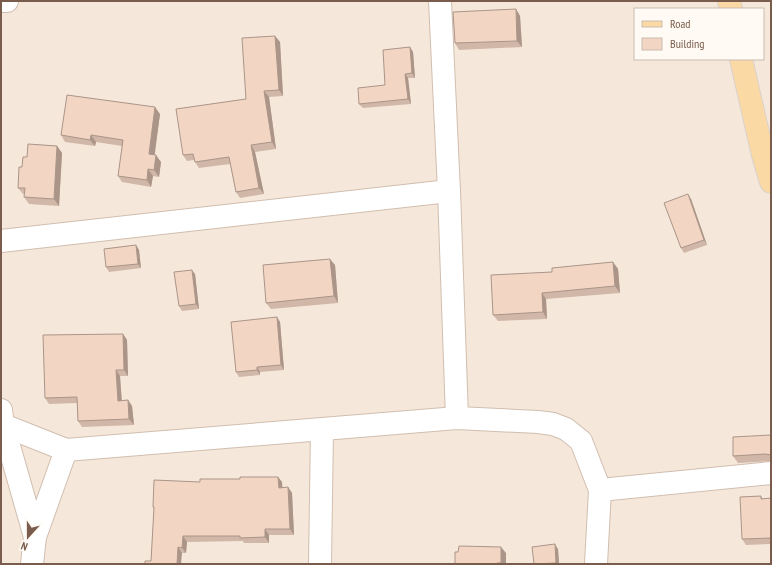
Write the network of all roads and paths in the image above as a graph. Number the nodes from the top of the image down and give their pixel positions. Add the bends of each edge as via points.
1 (1, 1) edge
2 (7, 1) edge
3 (440, 1) edge
4 (741, 60) edge
5 (771, 182) edge
6 (449, 191) junction
7 (1, 241) edge
8 (457, 418) junction
9 (2, 420) edge
10 (322, 430) junction
11 (66, 450) junction
12 (771, 473) edge
13 (600, 490) junction
14 (35, 537) junction
15 (32, 564) edge
16 (320, 564) edge
17 (596, 564) edge

1 - 2 street
3 - 6 street
4 - 5 main road
6 - 7 street
6 - 8 street
8 - 10 street
8 - 13 street via 538,422 566,429 581,441
9 - 11 street
9 - 14 street
10 - 11 street
10 - 16 street
11 - 14 street
12 - 13 street
13 - 17 street
14 - 15 street

